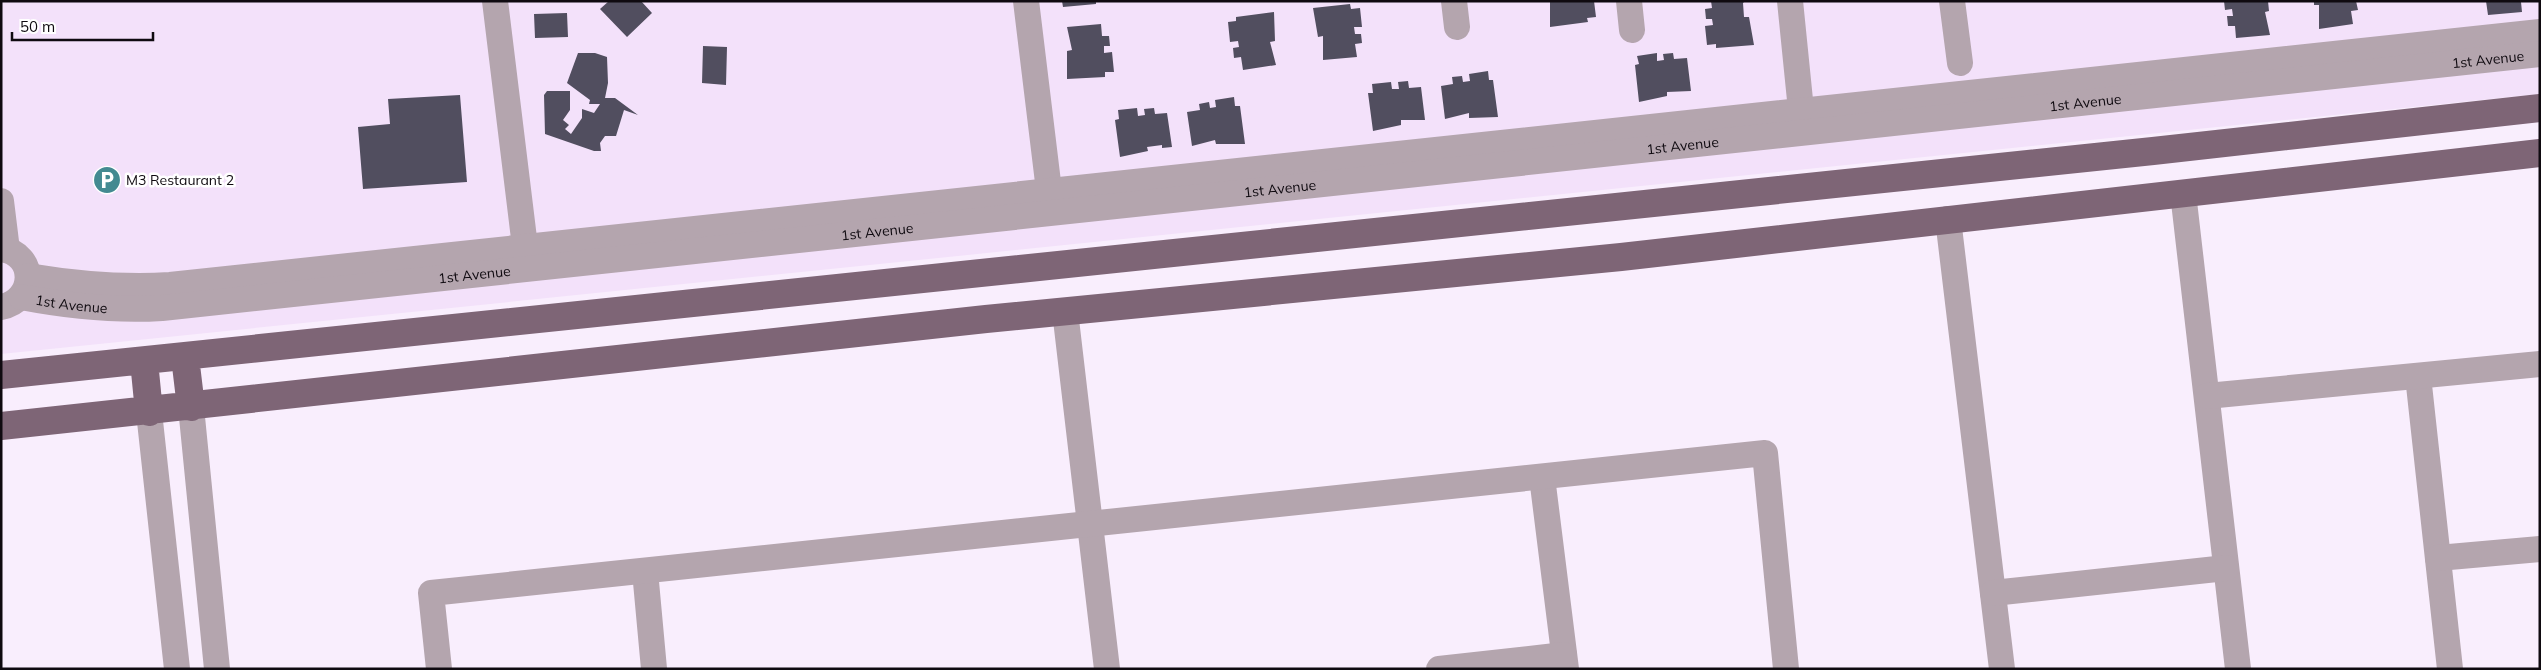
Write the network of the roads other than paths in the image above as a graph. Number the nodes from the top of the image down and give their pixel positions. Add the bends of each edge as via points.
1 (495, 1) edge
2 (1026, 1) edge
3 (1454, 1) edge
4 (1629, 1) edge
5 (1790, 1) edge
6 (1952, 1) edge
7 (1457, 27) dead end
8 (1632, 30) dead end
9 (2540, 32) edge
10 (2540, 54) edge
11 (1960, 63) dead end
12 (2540, 108) edge
13 (1801, 110) junction
14 (2540, 153) edge
15 (2183, 193) junction
16 (1, 201) edge
17 (1050, 202) junction
18 (1948, 220) junction
19 (4, 250) edge
20 (526, 257) junction
21 (17, 293) edge
22 (1065, 311) junction
23 (185, 357) junction
24 (144, 361) junction
25 (2540, 364) edge
26 (1, 375) edge
27 (2418, 376) junction
28 (2207, 396) junction
29 (190, 407) junction
30 (149, 412) junction
31 (1, 426) edge
32 (1542, 477) junction
33 (1090, 524) junction
34 (2540, 549) edge
35 (2438, 558) junction
36 (2226, 568) junction
37 (645, 571) junction
38 (1993, 593) junction
39 (1565, 662) edge
40 (173, 668) edge
41 (217, 669) edge
42 (439, 669) edge
43 (654, 669) edge
44 (1107, 669) edge
45 (1439, 669) edge
46 (1786, 669) edge
47 (2002, 669) edge
48 (2238, 669) edge
49 (2450, 669) edge

1 - 20 street
2 - 17 street
3 - 7 street
4 - 8 street
5 - 13 street
6 - 11 street
9 - 13 street, 1st Avenue
10 - 17 street, 1st Avenue
12 - 23 main road
13 - 17 street, 1st Avenue
14 - 15 main road
15 - 18 main road
15 - 28 street
16 - 19 street
17 - 20 street, 1st Avenue
18 - 22 main road via 1621,257
18 - 38 street
19 - 21 street via 22,262
20 - 21 street, 1st Avenue via 133,310 60,304
22 - 29 main road
22 - 33 street
23 - 24 main road
23 - 29 main road
24 - 26 main road
24 - 30 main road
25 - 27 street
27 - 28 street
27 - 35 street
28 - 36 street
29 - 30 main road
29 - 41 street
30 - 31 main road
30 - 40 street
32 - 33 street
32 - 39 street
32 - 46 street via 1765,454
33 - 37 street
33 - 44 street
34 - 35 street
35 - 49 street
36 - 38 street
36 - 48 street
37 - 42 street via 431,593
37 - 43 street
38 - 47 street
39 - 45 street

